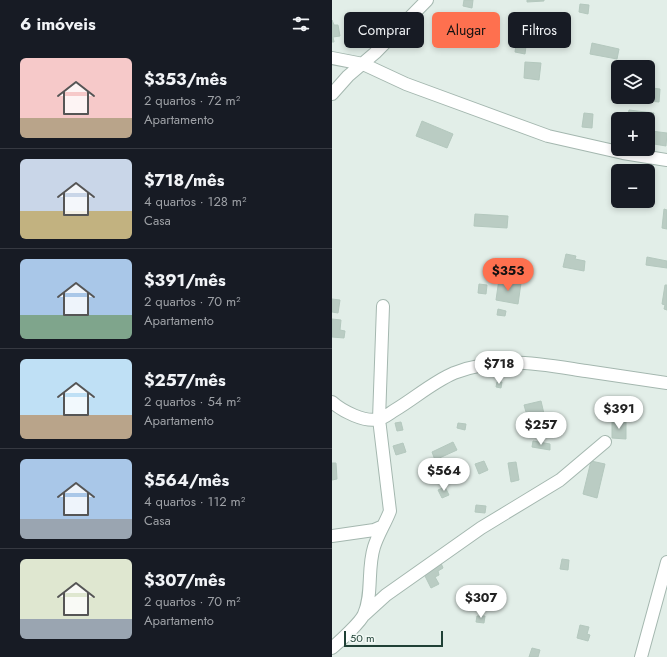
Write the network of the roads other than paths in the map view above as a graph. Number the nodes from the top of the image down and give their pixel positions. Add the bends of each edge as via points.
1 (427, 0) edge
2 (332, 58) edge
3 (363, 64) junction
4 (332, 94) edge
5 (667, 160) edge
6 (383, 306) dead end
7 (667, 383) edge
8 (332, 402) edge
9 (379, 419) junction
10 (606, 442) dead end
11 (381, 527) junction
12 (332, 536) edge
13 (667, 562) edge
14 (364, 616) junction
15 (332, 648) edge
16 (641, 657) edge

1 - 3 street
2 - 3 street
3 - 4 street
3 - 5 street via 406,84 548,136
6 - 9 street
7 - 9 street via 550,365 507,362 454,373
8 - 9 street via 351,415
9 - 11 street via 390,511
10 - 14 street via 560,480 482,528 386,595
11 - 12 street
11 - 14 street via 373,548 368,603
13 - 16 street
14 - 15 street

